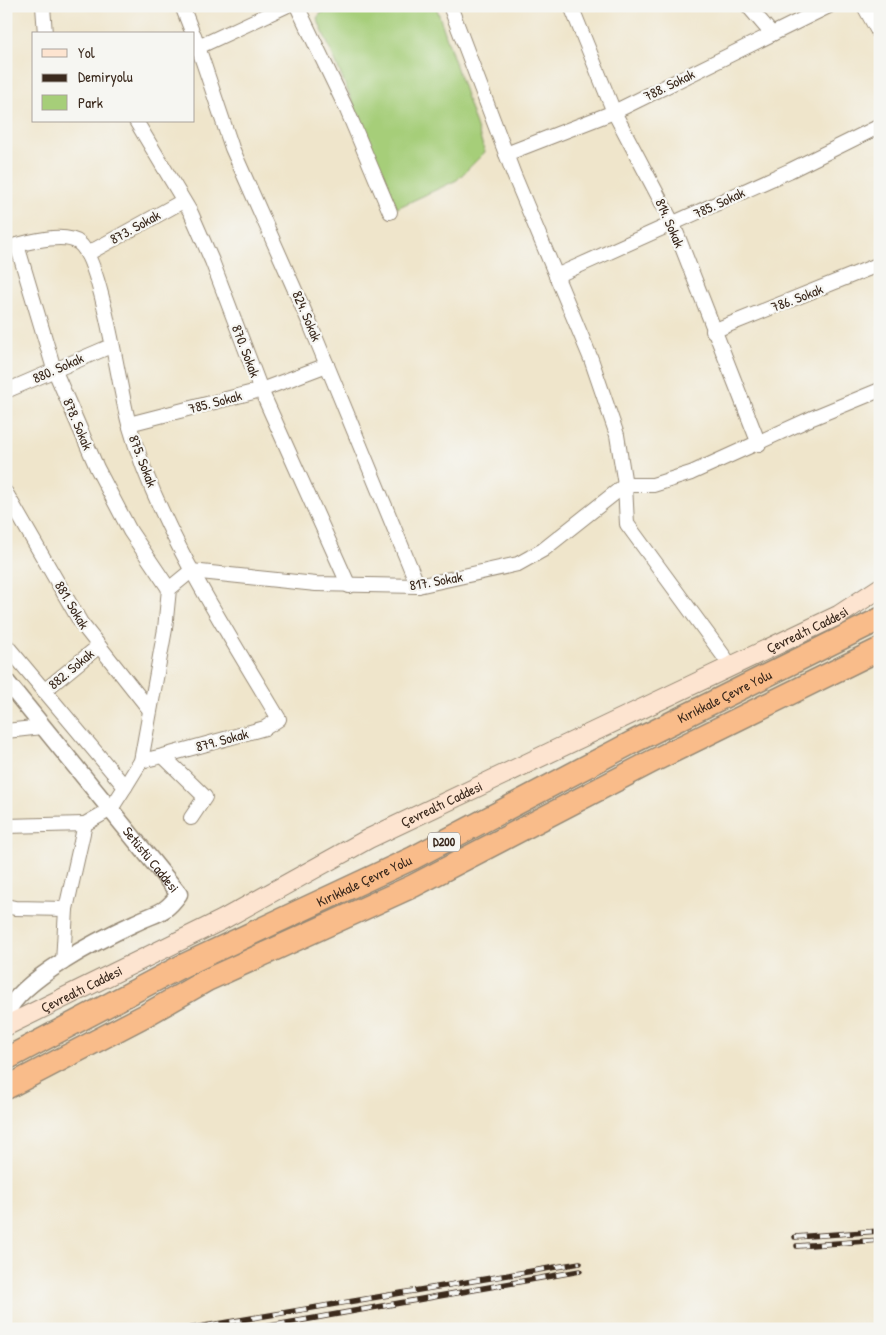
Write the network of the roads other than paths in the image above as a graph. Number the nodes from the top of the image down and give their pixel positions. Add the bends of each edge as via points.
1 (43, 6) edge
2 (182, 6) edge
3 (286, 6) edge
4 (297, 6) edge
5 (450, 6) edge
6 (571, 6) edge
7 (748, 6) edge
8 (829, 6) edge
9 (864, 6) edge
10 (45, 32) edge
11 (192, 32) edge
12 (772, 34) junction
13 (880, 34) edge
14 (195, 40) edge
15 (614, 112) junction
16 (137, 122) edge
17 (880, 126) edge
18 (506, 154) junction
19 (184, 201) junction
20 (390, 212) dead end
21 (673, 224) junction
22 (12, 247) edge
23 (87, 254) junction
24 (880, 264) edge
25 (556, 276) junction
26 (713, 331) junction
27 (111, 346) junction
28 (327, 365) junction
29 (54, 369) junction
30 (261, 390) junction
31 (880, 390) edge
32 (6, 391) edge
33 (129, 424) junction
34 (759, 444) junction
35 (625, 485) junction
36 (6, 493) edge
37 (191, 571) junction
38 (349, 586) junction
39 (418, 586) junction
40 (880, 588) edge
41 (169, 589) junction
42 (880, 619) edge
43 (6, 645) edge
44 (99, 646) junction
45 (880, 649) edge
46 (731, 666) junction
47 (6, 681) edge
48 (44, 691) junction
49 (149, 709) junction
50 (279, 719) joint
51 (42, 727) junction
52 (6, 731) edge
53 (163, 756) junction
54 (141, 761) junction
55 (125, 787) junction
56 (111, 809) junction
57 (191, 818) dead end
58 (85, 824) junction
59 (6, 826) edge
60 (6, 906) edge
61 (66, 909) junction
62 (63, 963) junction
63 (6, 1014) edge
64 (6, 1026) edge
65 (6, 1059) edge
66 (6, 1088) edge

1 - 10 street
2 - 11 street, 824. Sokak
3 - 14 street
4 - 20 street via 347,110
5 - 18 street
6 - 15 street, 814. Sokak
7 - 12 street
8 - 12 street, 788. Sokak
9 - 13 street
12 - 15 street, 788. Sokak
14 - 28 street, 824. Sokak via 232,148
15 - 18 street, 788. Sokak
15 - 21 street, 814. Sokak
16 - 19 street, 870. Sokak
17 - 21 street, 785. Sokak
18 - 25 street
19 - 23 street, 873. Sokak
19 - 30 street, 870. Sokak via 212,261
21 - 25 street, 785. Sokak
21 - 26 street, 814. Sokak
22 - 23 street, 875. Sokak via 64,236 80,243
22 - 29 street, 878. Sokak
23 - 27 street, 875. Sokak via 102,293
24 - 26 street, 786. Sokak
25 - 35 street via 591,359 617,435
26 - 34 street, 814. Sokak
27 - 29 street, 880. Sokak
27 - 33 street, 875. Sokak
28 - 30 street, 785. Sokak
28 - 39 street, 824. Sokak
29 - 32 street, 880. Sokak
29 - 41 street, 878. Sokak via 101,476 130,531
30 - 33 street, 785. Sokak
30 - 38 street, 870. Sokak
31 - 34 street
33 - 37 street, 875. Sokak via 152,485
34 - 35 street via 691,474 653,485
35 - 39 street, 817. Sokak via 543,550 518,564
35 - 46 street via 628,524
36 - 44 street, 881. Sokak via 81,623
37 - 38 street, 817. Sokak
37 - 41 street
37 - 50 street, 875. Sokak
38 - 39 street, 817. Sokak
40 - 46 main road, Çevrealtı Caddesi via 839,615
41 - 49 street via 165,629
42 - 65 highway, Kırıkkale Çevre Yolu / D200 via 633,742 414,858 180,967
43 - 48 street
44 - 48 street, 882. Sokak
44 - 49 street, 881. Sokak
45 - 66 highway, Kırıkkale Çevre Yolu / D200 via 651,762 413,886 208,980
46 - 64 main road, Çevrealtı Caddesi via 368,839 222,920
47 - 51 street, Setüstü Caddesi
48 - 55 street
49 - 54 street
50 - 53 street, 879. Sokak via 265,728
51 - 52 street
51 - 56 street, Setüstü Caddesi
53 - 54 street, 879. Sokak
53 - 57 street via 205,797
54 - 55 street
55 - 56 street
56 - 58 street
56 - 62 street, Setüstü Caddesi via 179,894 168,909 102,939
58 - 59 street
58 - 61 street
60 - 61 street
61 - 62 street
62 - 63 street, Setüstü Caddesi via 26,988

